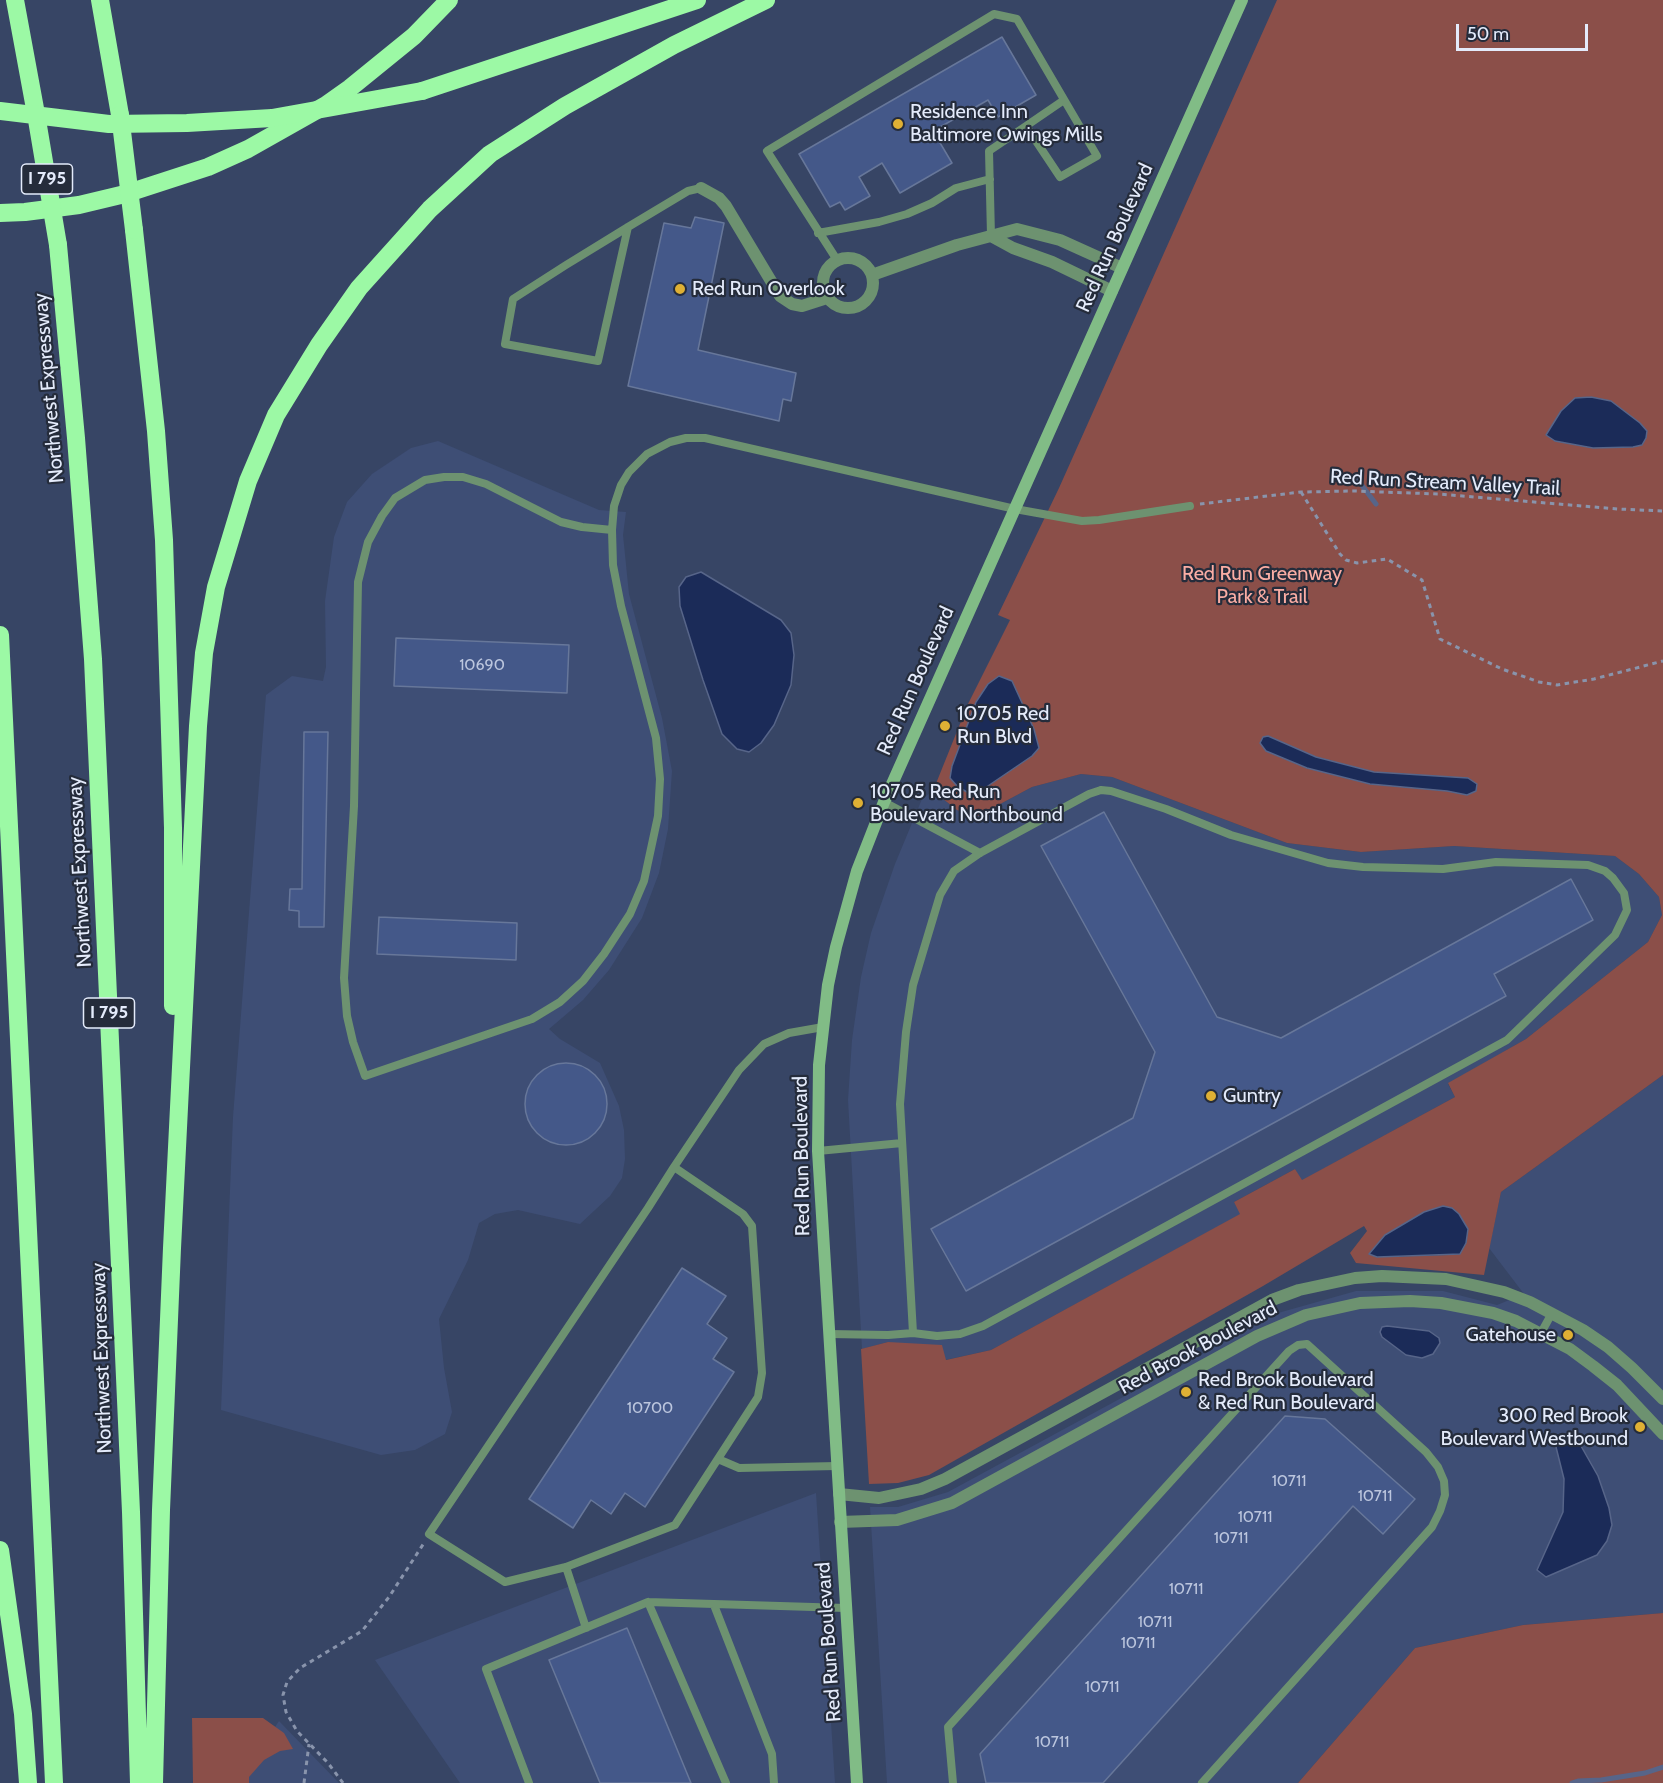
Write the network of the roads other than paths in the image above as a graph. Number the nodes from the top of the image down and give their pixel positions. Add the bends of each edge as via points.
1 (15, 0) edge
2 (100, 0) edge
3 (449, 0) edge
4 (698, 0) edge
5 (766, 0) edge
6 (1242, 0) edge
7 (1064, 100) junction
8 (0, 111) edge
9 (1026, 126) junction
10 (990, 179) junction
11 (701, 188) joint
12 (0, 213) edge
13 (628, 226) junction
14 (818, 233) junction
15 (992, 236) junction
16 (837, 260) junction
17 (1122, 268) junction
18 (872, 275) junction
19 (1113, 291) junction
20 (827, 298) junction
21 (1190, 506) road end
22 (1015, 509) junction
23 (612, 530) junction
24 (0, 635) edge
25 (884, 802) junction
26 (980, 853) junction
27 (823, 1027) junction
28 (902, 1143) junction
29 (818, 1151) junction
30 (674, 1167) junction
31 (172, 1248) junction
32 (1552, 1312) junction
33 (913, 1333) junction
34 (1541, 1333) junction
35 (829, 1334) junction
36 (1663, 1400) edge
37 (1663, 1434) edge
38 (718, 1459) junction
39 (837, 1466) junction
40 (839, 1494) junction
41 (840, 1522) junction
42 (0, 1550) edge
43 (566, 1567) junction
44 (648, 1602) junction
45 (714, 1605) junction
46 (846, 1608) junction
47 (586, 1628) junction
48 (28, 1783) edge
49 (54, 1783) edge
50 (139, 1783) edge
51 (154, 1783) edge
52 (529, 1783) edge
53 (726, 1783) edge
54 (774, 1783) edge
55 (858, 1783) edge
56 (953, 1783) edge
57 (1202, 1783) edge

1 - 50 highway, Northwest Expressway / I 795, bridge via 58,245 93,660
2 - 31 highway, bridge via 134,230 164,540 173,828
3 - 12 highway via 414,36 350,88 248,149 208,167 125,194 79,205
4 - 8 highway, bridge via 422,91 272,118 109,124
5 - 31 highway via 674,45 565,106 490,154 430,209 359,288 276,415 232,530 204,653
6 - 17 main road, Red Run Boulevard
7 - 9 lane
7 - 9 lane via 1096,156 1060,177
7 - 14 lane via 1017,19 994,14 767,151
9 - 10 lane via 989,151
10 - 14 lane via 956,188 907,214
10 - 15 lane
11 - 13 lane via 688,191
11 - 20 street via 726,206 780,296 802,306
13 - 13 lane via 513,299 505,344 598,361
14 - 16 lane
15 - 17 street via 1017,229 1042,234
15 - 18 street
15 - 19 street
16 - 18 street via 862,262
16 - 20 street via 823,277
17 - 19 main road, Red Run Boulevard
18 - 20 street via 872,291 862,303 840,307
19 - 22 main road, Red Run Boulevard
21 - 22 lane via 1082,521
22 - 23 lane via 723,441 686,438 655,449 629,472 617,495
22 - 25 main road, Red Run Boulevard
23 - 23 lane via 561,522 486,484 463,477 444,477 425,480 395,498 369,542 358,582 354,806 344,978 347,1016 365,1076 532,1019 560,1002 583,981 630,914 644,881 658,816 660,779 656,738 615,575
24 - 49 highway
25 - 26 lane
25 - 27 main road, Red Run Boulevard via 846,909
26 - 28 lane via 954,871 940,895 913,985 900,1104
26 - 33 lane via 1101,790 1166,809 1231,835 1328,863 1443,869 1496,862 1588,865 1613,878 1624,893 1627,910 1615,935 1507,1040 983,1326 960,1334
27 - 29 main road, Red Run Boulevard
27 - 30 lane via 789,1033 764,1044 739,1070
28 - 29 lane
28 - 33 lane
29 - 35 main road, Red Run Boulevard
30 - 38 lane via 743,1214 752,1226 762,1373 758,1397
30 - 43 lane via 429,1534 505,1582
31 - 51 highway
32 - 34 lane
32 - 36 street, Red Brook Boulevard via 1608,1347
32 - 40 street, Red Brook Boulevard via 1504,1292 1446,1279 1355,1278 1299,1290 1242,1316 945,1479 879,1498
33 - 35 lane
34 - 37 street, Red Brook Boulevard via 1570,1349 1617,1385
34 - 41 street, Red Brook Boulevard via 1493,1313 1441,1303 1382,1302 1328,1309 1257,1336 952,1503 897,1520
35 - 39 main road, Red Run Boulevard
38 - 39 lane via 739,1468
38 - 43 lane via 675,1525
39 - 40 main road, Red Run Boulevard
40 - 41 main road, Red Run Boulevard
41 - 46 main road, Red Run Boulevard
42 - 48 highway via 23,1714
43 - 47 lane
44 - 45 lane
44 - 47 lane
44 - 53 lane
45 - 46 lane
45 - 54 lane via 772,1754
46 - 55 main road, Red Run Boulevard
47 - 52 lane via 486,1669
56 - 57 lane via 948,1727 1288,1351 1307,1344 1426,1452 1444,1481 1444,1495 1432,1527

